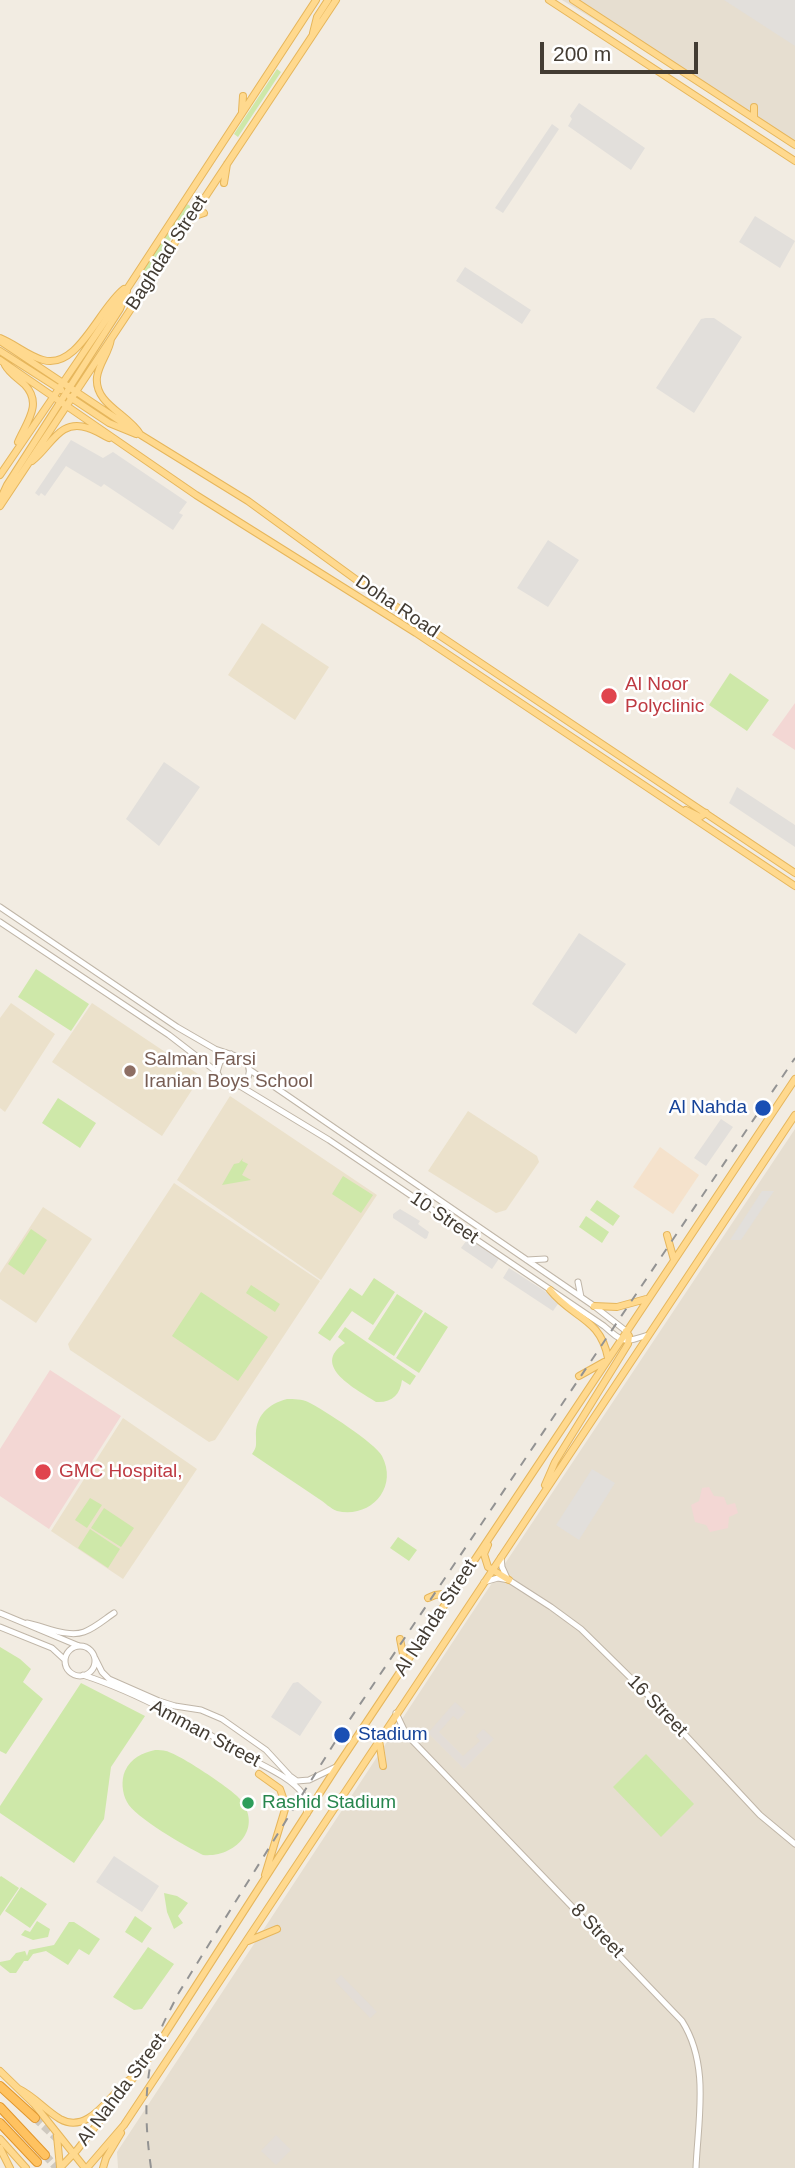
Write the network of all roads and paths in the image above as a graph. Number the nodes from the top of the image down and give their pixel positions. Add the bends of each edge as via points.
1 (316, 0) edge
2 (328, 0) edge
3 (336, 0) edge
4 (548, 0) edge
5 (573, 0) edge
6 (550, 10) dead end
7 (627, 26) dead end
8 (618, 29) junction
9 (312, 35) junction
10 (713, 81) dead end
11 (701, 83) junction
12 (243, 96) dead end
13 (754, 107) dead end
14 (242, 114) junction
15 (754, 118) junction
16 (795, 145) edge
17 (795, 161) edge
18 (227, 162) junction
19 (224, 183) dead end
20 (204, 214) dead end
21 (190, 218) junction
22 (129, 286) junction
23 (111, 337) junction
24 (0, 339) edge
25 (0, 351) edge
26 (2, 362) edge
27 (60, 386) junction
28 (71, 393) junction
29 (54, 396) junction
30 (64, 403) junction
31 (141, 435) junction
32 (117, 439) junction
33 (16, 450) junction
34 (28, 464) junction
35 (0, 475) edge
36 (0, 500) edge
37 (0, 506) edge
38 (657, 794) junction
39 (706, 813) junction
40 (795, 873) edge
41 (795, 886) edge
42 (0, 907) edge
43 (0, 922) edge
44 (231, 1054) junction
45 (250, 1070) junction
46 (217, 1072) junction
47 (795, 1079) edge
48 (240, 1086) junction
49 (795, 1115) edge
50 (667, 1235) dead end
51 (545, 1259) dead end
52 (525, 1260) junction
53 (674, 1261) junction
54 (578, 1282) dead end
55 (550, 1290) junction
56 (581, 1297) junction
57 (648, 1298) junction
58 (594, 1306) junction
59 (623, 1329) junction
60 (648, 1335) junction
61 (617, 1338) junction
62 (630, 1341) junction
63 (607, 1360) junction
64 (579, 1376) dead end
65 (541, 1461) junction
66 (541, 1496) junction
67 (500, 1556) junction
68 (491, 1570) junction
69 (509, 1580) junction
70 (483, 1583) junction
71 (452, 1593) junction
72 (428, 1598) dead end
73 (0, 1613) edge
74 (114, 1613) dead end
75 (27, 1623) junction
76 (0, 1627) edge
77 (400, 1639) dead end
78 (79, 1646) junction
79 (95, 1658) junction
80 (66, 1661) junction
81 (405, 1664) junction
82 (83, 1675) junction
83 (396, 1713) junction
84 (384, 1731) junction
85 (406, 1734) junction
86 (379, 1740) junction
87 (338, 1765) junction
88 (383, 1766) dead end
89 (259, 1774) dead end
90 (307, 1814) junction
91 (795, 1844) edge
92 (264, 1880) junction
93 (276, 1929) dead end
94 (246, 1942) junction
95 (0, 2071) edge
96 (137, 2075) junction
97 (0, 2086) edge
98 (19, 2089) junction
99 (0, 2107) edge
100 (35, 2118) tunnel mouth
101 (0, 2123) edge
102 (124, 2125) junction
103 (56, 2131) junction
104 (0, 2139) edge
105 (0, 2148) edge
106 (45, 2155) tunnel mouth
107 (73, 2155) junction
108 (37, 2162) tunnel mouth
109 (10, 2168) edge
110 (26, 2168) edge
111 (60, 2168) edge
112 (86, 2168) edge
113 (103, 2168) edge
114 (696, 2168) edge

1 - 14 main road, Baghdad Street
2 - 9 main road
3 - 9 main road, Baghdad Street
4 - 6 main road
4 - 17 main road
5 - 8 main road
7 - 8 main road
8 - 11 main road
9 - 18 main road, Baghdad Street
10 - 11 main road
11 - 15 main road
12 - 14 main road
13 - 15 main road
14 - 22 main road, Baghdad Street
15 - 16 main road
18 - 19 main road
18 - 21 main road, Baghdad Street
20 - 21 main road
21 - 23 main road, Baghdad Street
22 - 24 main road via 110,302 65,359 42,360
22 - 27 main road, Baghdad Street
22 - 28 main road
23 - 28 main road, Baghdad Street
23 - 31 main road via 97,387 104,400
24 - 27 main road
25 - 27 main road
26 - 29 main road, Doha Road
26 - 33 main road via 27,387 33,404
27 - 28 main road
27 - 29 main road, Baghdad Street
28 - 30 main road
28 - 31 main road via 115,426
29 - 30 main road, Doha Road
29 - 33 main road, Baghdad Street
30 - 32 main road, Doha Road
30 - 34 main road
30 - 36 main road
31 - 39 main road, Doha Road via 248,501 358,581
32 - 34 main road via 85,426 67,427
32 - 38 main road, Doha Road
33 - 35 main road, Baghdad Street
34 - 37 main road
38 - 39 main road via 698,816
38 - 41 main road, Doha Road
39 - 40 main road, Doha Road
42 - 44 street via 177,1027
43 - 46 street
44 - 45 street via 245,1059
44 - 46 street via 220,1062
45 - 48 street
45 - 52 street, 10 Street
46 - 48 street via 223,1084
47 - 53 main road, Al Nahda Street
48 - 55 street, 10 Street via 293,1116
49 - 60 main road, Al Nahda Street
50 - 53 main road
51 - 52 street
52 - 56 street, 10 Street
53 - 57 main road, Al Nahda Street
54 - 56 street
55 - 61 street, 10 Street
55 - 63 main road via 597,1331
56 - 58 street, 10 Street
57 - 58 main road via 617,1307
57 - 59 main road, Al Nahda Street
58 - 59 street, 10 Street
59 - 61 main road, Al Nahda Street
59 - 62 main road
60 - 62 street
60 - 66 main road, Al Nahda Street
61 - 62 street
61 - 63 main road, Al Nahda Street
62 - 66 main road via 555,1462
63 - 64 main road
63 - 65 main road, Al Nahda Street
65 - 68 main road via 485,1550 485,1563
65 - 71 main road, Al Nahda Street
66 - 67 main road, Al Nahda Street
67 - 68 main road, Al Nahda Street
67 - 69 street
68 - 69 main road
68 - 70 main road, Al Nahda Street
69 - 70 street
69 - 91 street, 16 Street via 581,1629 760,1815
70 - 83 main road, Al Nahda Street
71 - 72 main road
71 - 81 main road, Al Nahda Street
73 - 75 street
74 - 75 street via 79,1633
75 - 78 street
76 - 80 street via 52,1648
77 - 81 main road
78 - 79 street via 90,1649
78 - 80 street via 69,1651
79 - 82 street via 93,1669
79 - 87 street, Amman Street via 109,1679 159,1701 222,1719 266,1750 297,1781
80 - 82 street via 72,1673
81 - 87 main road, Al Nahda Street
82 - 90 street, Amman Street via 182,1720 289,1781 303,1794
83 - 84 main road, Al Nahda Street
83 - 85 street, 8 Street
84 - 85 street
84 - 86 main road, Al Nahda Street
85 - 114 street, 8 Street via 682,2021 696,2049 700,2075
86 - 88 main road
86 - 94 main road, Al Nahda Street
87 - 90 main road, Al Nahda Street
89 - 92 main road via 280,1789 286,1806
90 - 92 main road, Al Nahda Street
92 - 96 main road, Al Nahda Street
93 - 94 main road
94 - 102 main road, Al Nahda Street
95 - 98 main road
96 - 98 main road via 93,2115 78,2122 60,2119
96 - 107 main road, Al Nahda Street
97 - 100 highway
98 - 103 main road
99 - 106 highway
101 - 108 highway
102 - 112 main road, Al Nahda Street
102 - 113 main road
103 - 107 main road
103 - 111 main road
104 - 110 main road
105 - 109 main road
107 - 111 main road, Al Nahda Street
107 - 112 main road

